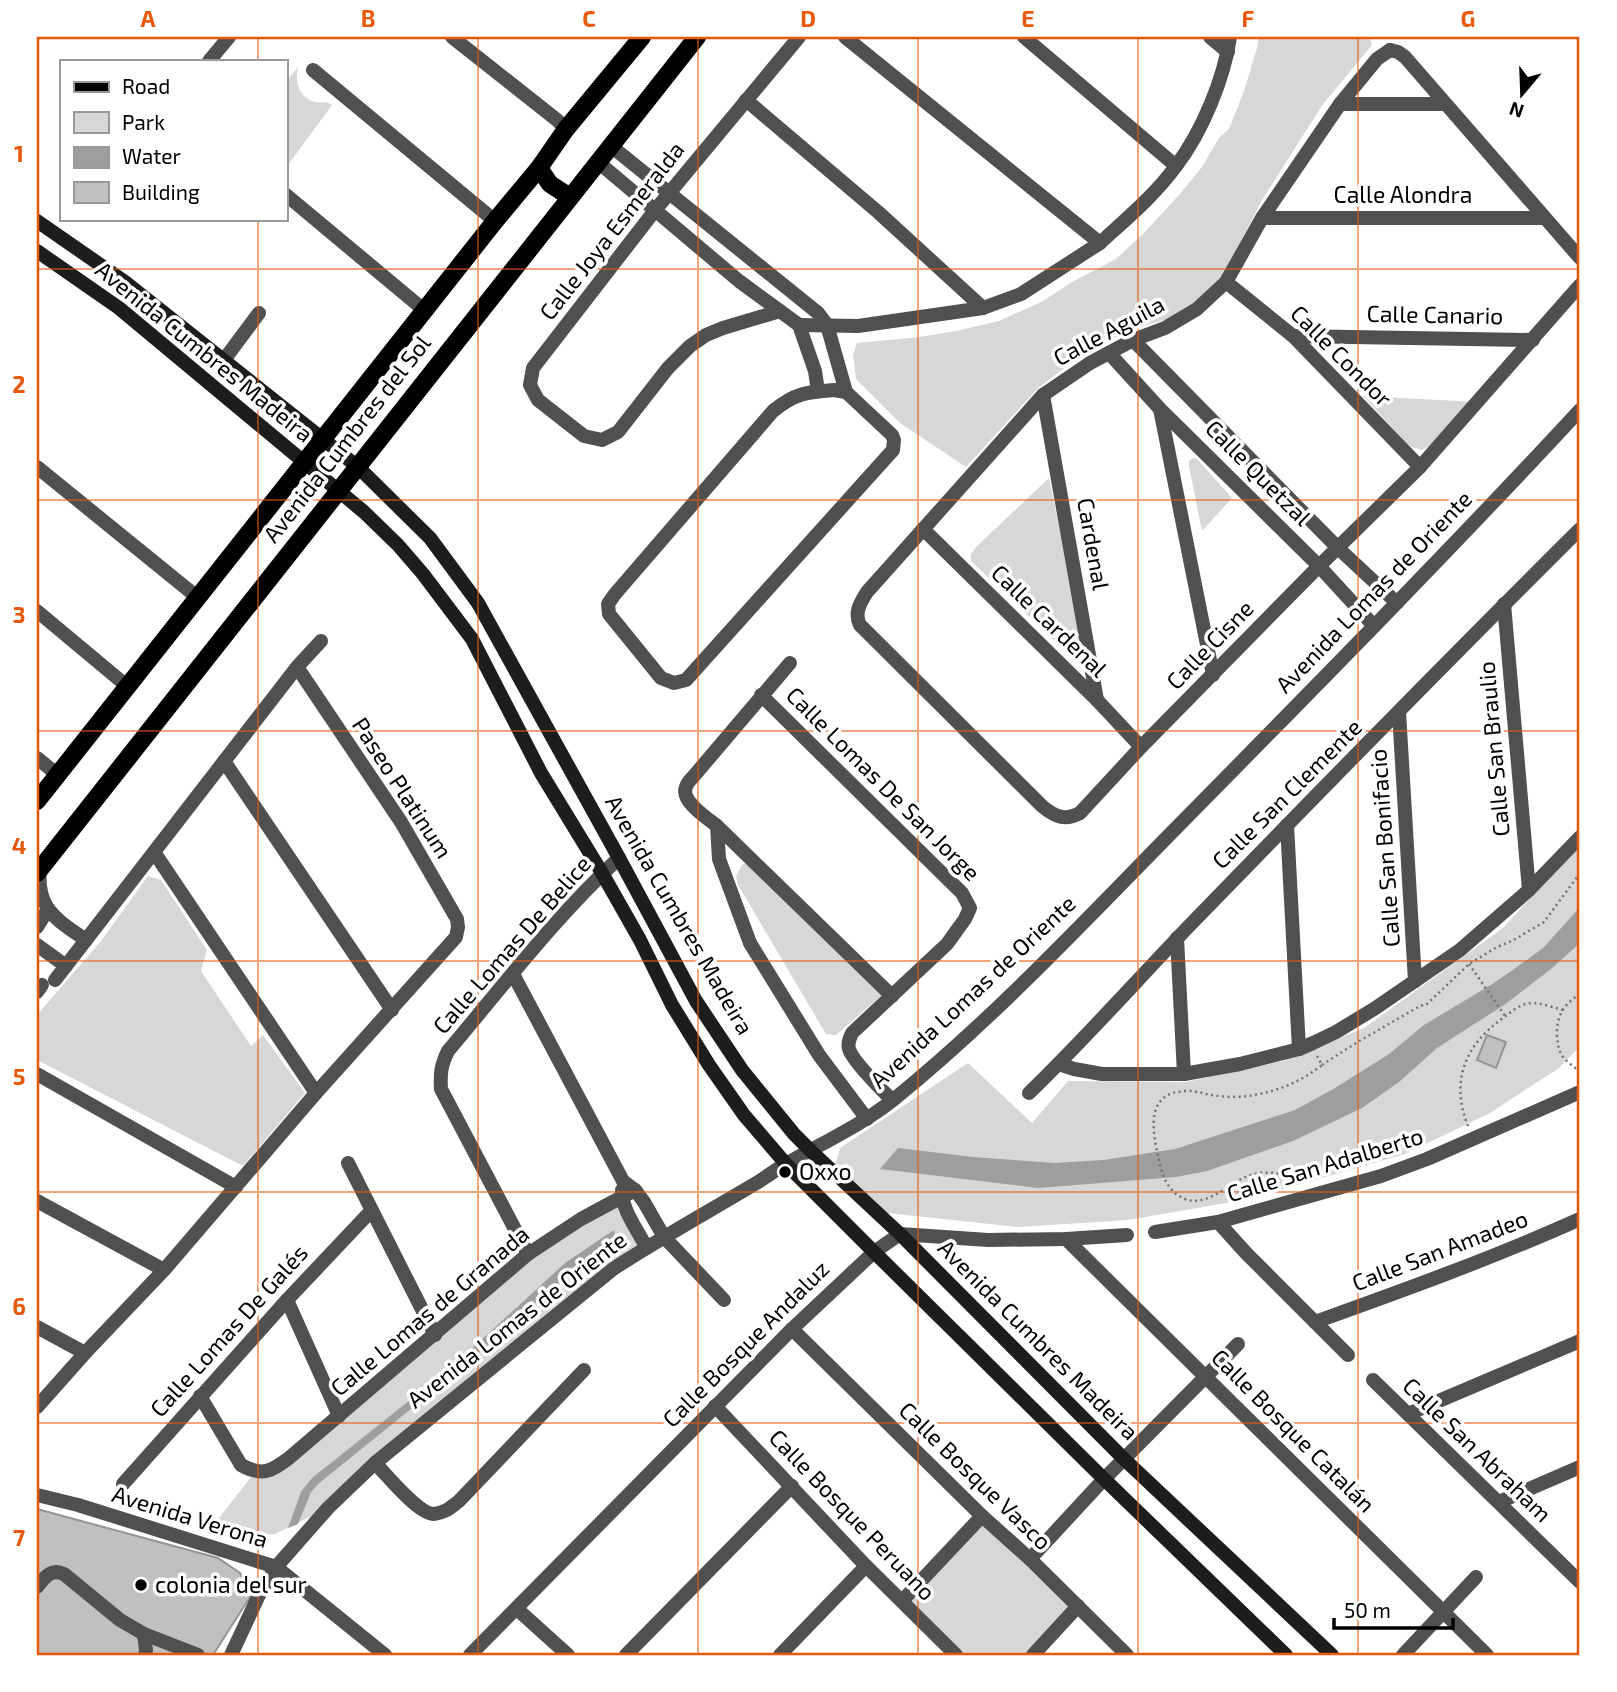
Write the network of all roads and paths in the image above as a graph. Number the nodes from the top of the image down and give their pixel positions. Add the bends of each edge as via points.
1 (229, 37) edge
2 (453, 37) edge
3 (698, 37) edge
4 (799, 37) edge
5 (845, 37) edge
6 (1024, 37) edge
7 (1210, 37) edge
8 (1230, 37) edge
9 (637, 39) edge
10 (1389, 43) edge
11 (1228, 52) junction
12 (210, 60) edge
13 (313, 70) dead end
14 (746, 100) junction
15 (1340, 104) junction
16 (1445, 104) junction
17 (566, 129) junction
18 (611, 146) junction
19 (598, 162) junction
20 (1176, 166) junction
21 (540, 168) junction
22 (669, 193) junction
23 (287, 196) edge
24 (570, 197) junction
25 (656, 209) junction
26 (1262, 218) junction
27 (1544, 218) junction
28 (37, 221) edge
29 (495, 221) junction
30 (1100, 243) junction
31 (37, 251) edge
32 (1580, 258) edge
33 (125, 282) junction
34 (1226, 282) junction
35 (1580, 285) edge
36 (108, 300) junction
37 (983, 308) junction
38 (424, 310) junction
39 (780, 311) junction
40 (259, 313) dead end
41 (827, 324) junction
42 (799, 325) junction
43 (1293, 336) junction
44 (1133, 340) junction
45 (1534, 340) junction
46 (1109, 353) junction
47 (224, 360) junction
48 (818, 391) junction
49 (846, 393) junction
50 (1043, 395) junction
51 (1160, 409) junction
52 (1580, 410) edge
53 (323, 439) junction
54 (303, 463) junction
55 (37, 467) edge
56 (358, 467) junction
57 (1420, 467) junction
58 (338, 491) junction
59 (1580, 529) edge
60 (923, 530) junction
61 (1338, 548) junction
62 (1319, 566) junction
63 (197, 597) junction
64 (1397, 603) junction
65 (1504, 604) junction
66 (37, 611) edge
67 (857, 618) joint
68 (1374, 626) junction
69 (321, 641) dead end
70 (790, 663) dead end
71 (297, 667) junction
72 (1213, 675) junction
73 (128, 687) junction
74 (761, 695) junction
75 (1097, 700) junction
76 (1399, 712) junction
77 (1141, 747) junction
78 (37, 758) edge
79 (225, 761) junction
80 (58, 775) junction
81 (37, 801) edge
82 (1287, 825) junction
83 (717, 826) junction
84 (1580, 837) edge
85 (154, 852) junction
86 (619, 858) junction
87 (38, 871) edge
88 (602, 873) junction
89 (1580, 873) edge
90 (1529, 890) junction
91 (48, 909) junction
92 (37, 927) edge
93 (1177, 938) junction
94 (86, 940) junction
95 (37, 945) edge
96 (1469, 964) junction
97 (66, 966) junction
98 (513, 974) junction
99 (1415, 981) junction
100 (45, 986) edge
101 (1580, 994) edge
102 (892, 996) junction
103 (392, 1010) junction
104 (1563, 1010) junction
105 (1505, 1016) junction
106 (1306, 1046) junction
107 (1059, 1064) junction
108 (1322, 1065) junction
109 (1580, 1072) edge
110 (37, 1074) edge
111 (1184, 1074) junction
112 (1580, 1080) edge
113 (1029, 1093) dead end
114 (316, 1094) junction
115 (1575, 1094) edge
116 (892, 1100) junction
117 (867, 1119) junction
118 (1473, 1138) junction
119 (811, 1151) junction
120 (348, 1163) dead end
121 (786, 1164) junction
122 (622, 1181) junction
123 (236, 1187) junction
124 (635, 1190) junction
125 (1329, 1190) junction
126 (622, 1197) junction
127 (37, 1201) edge
128 (371, 1211) junction
129 (1580, 1219) edge
130 (1218, 1222) junction
131 (1156, 1232) dead end
132 (901, 1234) junction
133 (1127, 1235) dead end
134 (664, 1237) junction
135 (1066, 1239) junction
136 (646, 1247) junction
137 (874, 1252) junction
138 (528, 1254) junction
139 (164, 1270) junction
140 (287, 1300) junction
141 (724, 1300) dead end
142 (1315, 1322) junction
143 (37, 1327) edge
144 (792, 1329) junction
145 (435, 1335) junction
146 (1580, 1341) edge
147 (1238, 1344) dead end
148 (85, 1353) junction
149 (1348, 1355) dead end
150 (584, 1370) dead end
151 (1206, 1377) junction
152 (1373, 1380) dead end
153 (200, 1396) junction
154 (37, 1406) edge
155 (715, 1406) junction
156 (1408, 1414) junction
157 (338, 1416) junction
158 (1124, 1459) junction
159 (375, 1463) junction
160 (1580, 1467) edge
161 (1104, 1479) junction
162 (123, 1484) dead end
163 (792, 1486) junction
164 (37, 1495) edge
165 (1499, 1502) junction
166 (982, 1516) junction
167 (1030, 1559) junction
168 (866, 1566) junction
169 (276, 1567) junction
170 (1476, 1577) dead end
171 (1580, 1582) edge
172 (37, 1587) edge
173 (902, 1601) junction
174 (1078, 1606) junction
175 (517, 1609) junction
176 (1443, 1613) junction
177 (144, 1634) junction
178 (943, 1643) junction
179 (145, 1655) edge
180 (198, 1655) edge
181 (231, 1655) edge
182 (386, 1655) edge
183 (470, 1655) edge
184 (568, 1655) edge
185 (626, 1655) edge
186 (780, 1655) edge
187 (932, 1655) edge
188 (957, 1655) edge
189 (1033, 1655) edge
190 (1127, 1655) edge
191 (1286, 1655) edge
192 (1332, 1655) edge
193 (1403, 1655) edge
194 (1487, 1655) edge

1 - 12 street
2 - 17 street
3 - 18 main road, Avenida Cumbres del Sol
4 - 14 street, Calle Joya Esmeralda
5 - 30 street
6 - 20 street
7 - 11 street
8 - 11 street
9 - 17 main road, Avenida Cumbres del Sol
10 - 15 street, Calle Aguila
10 - 16 street
11 - 20 street via 1197,132
13 - 29 street
14 - 22 street, Calle Joya Esmeralda
14 - 37 street
15 - 16 street
15 - 26 street, Calle Aguila
16 - 27 street
17 - 21 main road, Avenida Cumbres del Sol
18 - 19 main road, Avenida Cumbres del Sol
18 - 22 street
19 - 24 main road, Avenida Cumbres del Sol
19 - 25 street
20 - 30 street
21 - 24 main road via 550,184
21 - 29 main road, Avenida Cumbres del Sol
22 - 25 street, Calle Joya Esmeralda
22 - 41 street
23 - 38 street
24 - 56 main road, Avenida Cumbres del Sol
25 - 39 street
25 - 39 street, Calle Joya Esmeralda via 533,368 530,385 538,400 584,436 602,440 618,432 690,346 723,328
26 - 27 street, Calle Alondra
26 - 34 street, Calle Aguila
27 - 32 street
28 - 33 street, Avenida Cumbres Madeira
29 - 38 main road, Avenida Cumbres del Sol
30 - 37 street via 1021,294
31 - 36 street, Avenida Cumbres Madeira
33 - 36 street
33 - 47 street, Avenida Cumbres Madeira
34 - 43 street, Calle Condor
34 - 44 street, Calle Aguila via 1197,309
35 - 45 street, Calle Cisne
36 - 54 street, Avenida Cumbres Madeira
37 - 41 street via 859,326
38 - 53 main road, Avenida Cumbres del Sol
39 - 42 street
40 - 47 street
41 - 42 street
41 - 49 street
42 - 48 street
43 - 45 street, Calle Canario
43 - 57 street, Calle Condor
44 - 46 street, Calle Aguila
44 - 61 street, Calle Quetzal
45 - 57 street, Calle Cisne
46 - 50 street, Calle Aguila
46 - 51 street, Calle Quetzal
47 - 53 street, Avenida Cumbres Madeira
48 - 49 street
48 - 49 street via 799,394 773,411 608,604 609,614 661,678 674,683 686,680 893,450 892,435
50 - 60 street, Calle Aguila
50 - 75 street, Cardenal
51 - 62 street, Calle Quetzal
51 - 72 street
52 - 64 street, Avenida Lomas de Oriente
53 - 54 main road, Avenida Cumbres del Sol
53 - 56 street, Avenida Cumbres Madeira
54 - 58 street, Avenida Cumbres Madeira
54 - 63 main road, Avenida Cumbres del Sol
55 - 63 street
56 - 58 main road, Avenida Cumbres del Sol
56 - 86 street, Avenida Cumbres Madeira via 430,538 478,603
57 - 61 street, Calle Cisne
58 - 87 main road, Avenida Cumbres del Sol
58 - 88 street, Avenida Cumbres Madeira via 398,545 472,639 541,773
59 - 65 street, Calle San Clemente
60 - 67 street, Calle Aguila via 867,592
60 - 75 street, Calle Cardenal
61 - 62 street, Calle Cisne
61 - 64 street, Calle Quetzal
62 - 68 street, Calle Quetzal
62 - 72 street, Calle Cisne
63 - 73 main road, Avenida Cumbres del Sol
64 - 68 street, Avenida Lomas de Oriente
65 - 76 street, Calle San Clemente
65 - 90 street, Calle San Braulio
66 - 73 street
67 - 77 street, Calle Cisne via 1052,815 1063,818 1080,813
68 - 116 street, Avenida Lomas de Oriente via 1018,987
69 - 71 street
70 - 74 street
71 - 79 street
71 - 103 street, Paseo Platinum via 401,822 457,919 456,937
72 - 77 street, Calle Cisne
73 - 80 main road, Avenida Cumbres del Sol
74 - 83 street via 686,786 688,801
74 - 102 street, Calle Lomas De San Jorge via 962,893 970,908 947,944
75 - 77 street, Calle Cardenal
76 - 82 street, Calle San Clemente
76 - 99 street, Calle San Bonifacio
78 - 80 street
79 - 85 street
79 - 103 street
80 - 81 main road, Avenida Cumbres del Sol
82 - 93 street, Calle San Clemente
82 - 106 street
83 - 102 street
83 - 117 street via 719,859 750,943 819,1055
84 - 90 street
85 - 94 street
85 - 114 street
86 - 88 street, Calle Lomas De Belice
86 - 119 street, Avenida Cumbres Madeira via 704,1013 742,1070
87 - 91 street via 41,897
88 - 98 street, Calle Lomas De Belice
88 - 121 street, Avenida Cumbres Madeira via 709,1065
89 - 96 path via 1544,922
90 - 99 street via 1460,950
91 - 92 street
91 - 94 street
93 - 107 street, Calle San Clemente
93 - 111 street
94 - 97 street
95 - 97 street
96 - 105 path
96 - 108 path via 1427,1004
97 - 100 street
98 - 122 street
98 - 138 street, Calle Lomas De Belice via 449,1051 440,1075 441,1089
99 - 106 street
101 - 104 path
102 - 116 street via 848,1041 849,1051
103 - 114 street
104 - 105 path via 1528,1003
104 - 109 path via 1557,1024 1558,1048
105 - 118 path via 1478,1040 1462,1073 1461,1108
106 - 108 path
106 - 111 street
107 - 111 street via 1102,1074
107 - 113 street, Calle San Clemente
108 - 125 path via 1293,1084 1253,1096 1184,1090 1166,1095 1153,1123 1163,1177 1185,1199 1207,1198 1248,1176 1268,1172
110 - 123 street
112 - 115 street
114 - 123 street
115 - 118 street, Calle San Adalberto
116 - 117 street, Avenida Lomas de Oriente
117 - 119 street, Avenida Lomas de Oriente
118 - 125 street, Calle San Adalberto via 1381,1176
119 - 121 street, Avenida Lomas de Oriente
119 - 132 street, Avenida Cumbres Madeira
120 - 128 street
121 - 134 street, Avenida Lomas de Oriente
121 - 137 street, Avenida Cumbres Madeira
122 - 124 street
122 - 126 street
123 - 139 street
124 - 126 street, Calle Lomas de Granada
124 - 134 street
125 - 130 street, Calle San Adalberto
126 - 136 street
126 - 138 street, Calle Lomas de Granada
127 - 139 street
128 - 140 street, Calle Lomas De Galés
128 - 145 street
129 - 142 street, Calle San Amadeo via 1451,1273
130 - 131 street, Calle San Adalberto
130 - 142 street
132 - 135 street
132 - 137 street, Calle Bosque Andaluz
132 - 158 street, Avenida Cumbres Madeira
133 - 135 street
134 - 136 street, Avenida Lomas de Oriente
134 - 141 street
135 - 151 street, Calle Bosque Catalán
136 - 159 street, Avenida Lomas de Oriente
137 - 144 street, Calle Bosque Andaluz
137 - 161 street, Avenida Cumbres Madeira
138 - 145 street, Calle Lomas de Granada
139 - 148 street
140 - 153 street, Calle Lomas De Galés
140 - 157 street
142 - 149 street
143 - 148 street
144 - 155 street, Calle Bosque Andaluz
144 - 166 street, Calle Bosque Vasco
145 - 157 street, Calle Lomas de Granada
146 - 156 street
147 - 151 street
148 - 154 street
150 - 159 street via 446,1511 432,1514 419,1508
151 - 158 street
151 - 176 street, Calle Bosque Catalán
152 - 156 street, Calle San Abraham
153 - 157 street, Calle Lomas de Granada via 242,1465 251,1471 272,1470
153 - 162 street, Calle Lomas De Galés
155 - 163 street, Calle Bosque Peruano
155 - 175 street, Calle Bosque Andaluz
156 - 165 street, Calle San Abraham
158 - 161 street
158 - 192 street, Avenida Cumbres Madeira
159 - 169 street, Avenida Lomas de Oriente
160 - 165 street
161 - 167 street
161 - 191 street, Avenida Cumbres Madeira
163 - 168 street, Calle Bosque Peruano
163 - 185 street
164 - 169 street, Avenida Verona
165 - 171 street, Calle San Abraham
166 - 167 street, Calle Bosque Vasco
166 - 173 street
167 - 174 street, Calle Bosque Vasco
168 - 173 street, Calle Bosque Peruano
168 - 186 street
169 - 181 street, Avenida Lomas de Oriente
169 - 182 street, Avenida Verona
170 - 176 street
172 - 177 street via 49,1573 64,1574
173 - 178 street, Calle Bosque Peruano
174 - 189 street
174 - 190 street, Calle Bosque Vasco
175 - 183 street, Calle Bosque Andaluz
175 - 184 street
176 - 193 street
176 - 194 street, Calle Bosque Catalán
177 - 179 street
177 - 180 street
178 - 187 street
178 - 188 street, Calle Bosque Peruano

